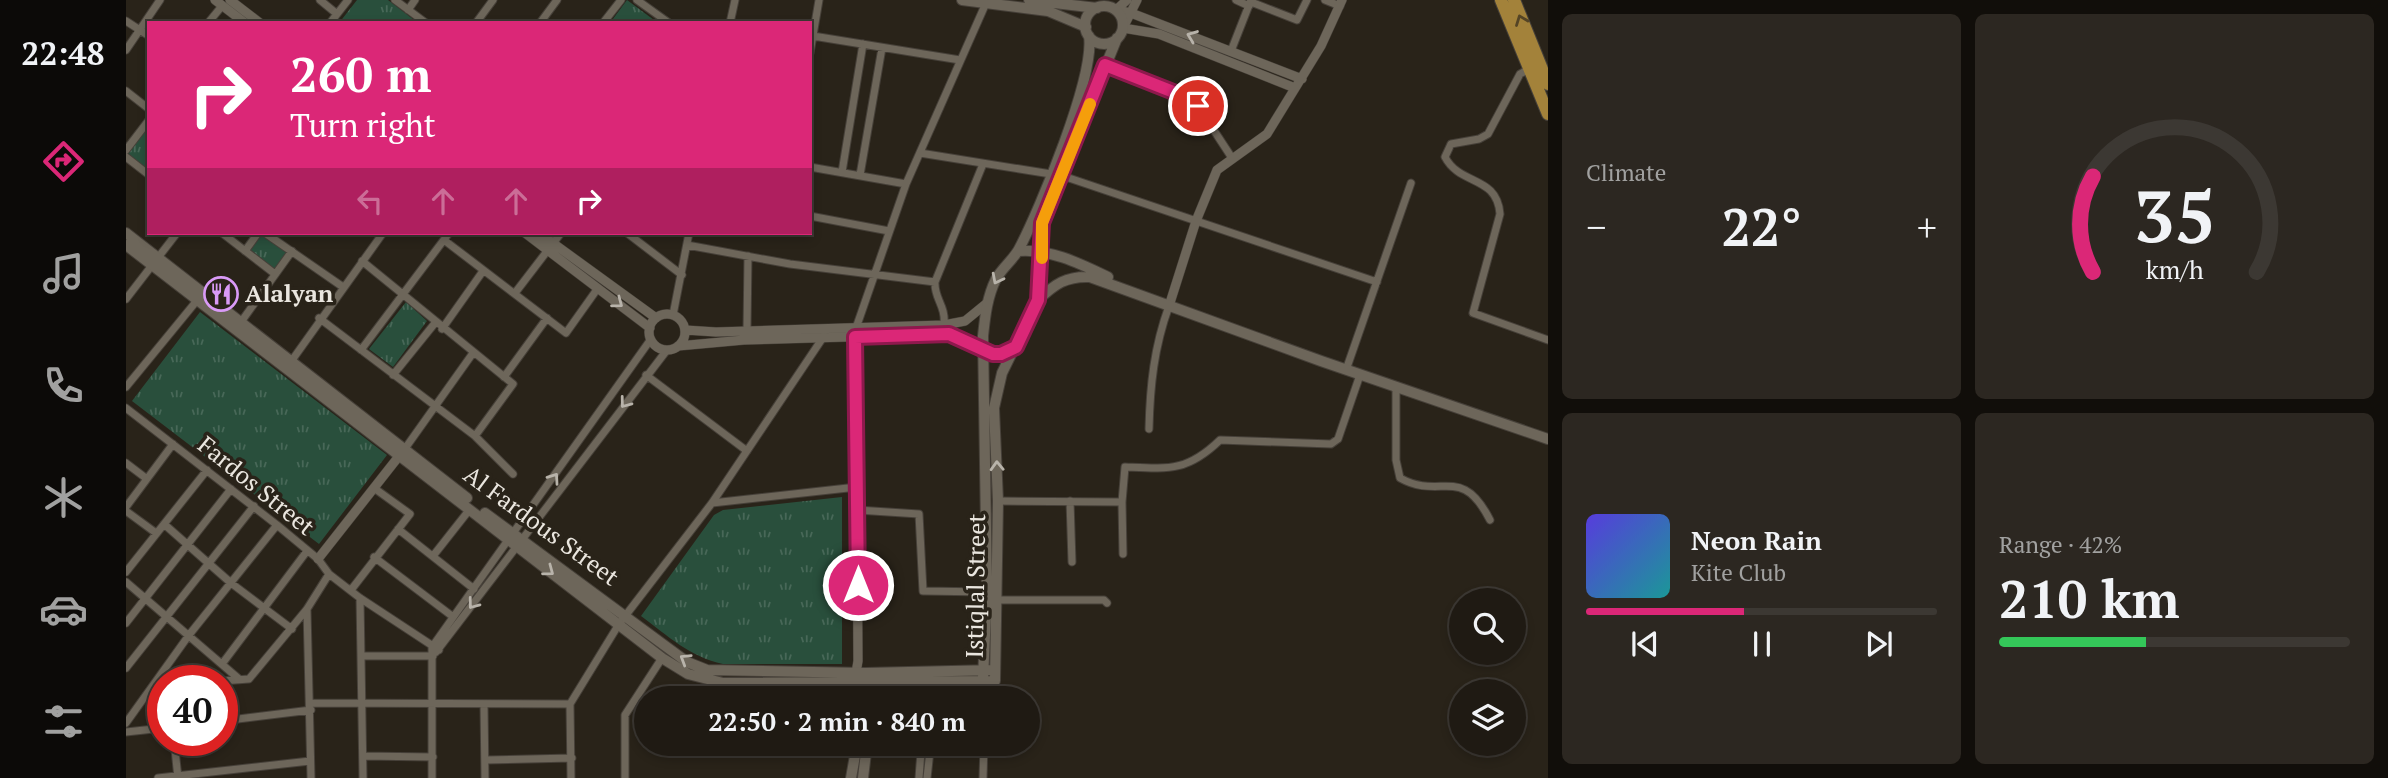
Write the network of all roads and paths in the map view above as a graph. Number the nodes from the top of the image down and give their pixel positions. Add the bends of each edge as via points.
1 (160, 0) edge
2 (320, 0) edge
3 (348, 0) edge
4 (395, 0) edge
5 (415, 0) edge
6 (481, 0) edge
7 (557, 0) edge
8 (621, 0) edge
9 (637, 0) edge
10 (735, 0) edge
11 (819, 0) edge
12 (962, 0) edge
13 (1029, 0) edge
14 (1127, 0) edge
15 (1137, 0) edge
16 (1236, 0) edge
17 (1307, 0) edge
18 (1325, 0) edge
19 (1501, 0) edge
20 (1514, 0) edge
21 (222, 2) edge
22 (491, 3) edge
23 (986, 3) junction
24 (1250, 3) edge
25 (1341, 3) edge
26 (1097, 8) junction
27 (408, 10) junction
28 (1116, 10) junction
29 (337, 13) junction
30 (1131, 13) junction
31 (126, 20) edge
32 (659, 20) edge
33 (209, 21) edge
34 (243, 21) edge
35 (256, 21) edge
36 (331, 21) edge
37 (423, 21) edge
38 (478, 21) edge
39 (541, 21) edge
40 (605, 21) edge
41 (730, 21) edge
42 (141, 30) junction
43 (1087, 32) junction
44 (1120, 33) junction
45 (147, 34) edge
46 (813, 36) junction
47 (812, 42) edge
48 (863, 44) junction
49 (882, 48) junction
50 (126, 50) edge
51 (1231, 51) junction
52 (960, 60) junction
53 (1105, 65) junction
54 (1529, 69) junction
55 (1302, 79) junction
56 (1548, 85) edge
57 (1295, 88) junction
58 (126, 91) edge
59 (147, 107) edge
60 (1548, 114) edge
61 (147, 123) edge
62 (126, 150) edge
63 (920, 153) junction
64 (126, 157) edge
65 (1232, 158) junction
66 (983, 164) junction
67 (812, 167) edge
68 (147, 172) edge
69 (842, 172) junction
70 (1051, 174) junction
71 (860, 175) junction
72 (1063, 176) junction
73 (1411, 183) dead end
74 (906, 184) junction
75 (812, 216) edge
76 (1196, 221) junction
77 (889, 231) junction
78 (126, 233) edge
79 (175, 235) edge
80 (224, 235) edge
81 (256, 235) edge
82 (268, 235) edge
83 (382, 235) edge
84 (448, 235) edge
85 (529, 235) edge
86 (542, 235) edge
87 (559, 235) edge
88 (630, 235) edge
89 (689, 235) edge
90 (444, 240) junction
91 (687, 245) junction
92 (126, 246) edge
93 (550, 246) junction
94 (244, 251) junction
95 (292, 251) junction
96 (1018, 251) junction
97 (1042, 253) junction
98 (748, 256) junction
99 (362, 261) junction
100 (155, 262) junction
101 (483, 271) junction
102 (275, 275) junction
103 (682, 275) junction
104 (872, 276) junction
105 (934, 282) junction
106 (1377, 282) junction
107 (343, 287) junction
108 (598, 288) junction
109 (514, 293) junction
110 (403, 294) junction
111 (200, 296) junction
112 (1144, 297) junction
113 (126, 299) edge
114 (1038, 300) junction
115 (987, 303) junction
116 (1169, 306) junction
117 (674, 315) junction
118 (547, 317) junction
119 (319, 318) junction
120 (656, 318) junction
121 (241, 322) junction
122 (435, 323) junction
123 (944, 325) junction
124 (650, 328) junction
125 (442, 329) junction
126 (685, 330) junction
127 (747, 330) junction
128 (825, 333) junction
129 (855, 333) junction
130 (650, 339) junction
131 (1548, 340) edge
132 (678, 346) junction
133 (1016, 347) junction
134 (983, 349) junction
135 (361, 350) junction
136 (667, 350) junction
137 (473, 353) junction
138 (288, 366) junction
139 (1346, 370) junction
140 (393, 375) junction
141 (646, 375) junction
142 (1360, 375) junction
143 (504, 377) junction
144 (126, 387) edge
145 (1396, 387) junction
146 (435, 406) junction
147 (126, 408) edge
148 (1149, 429) dead end
149 (475, 436) junction
150 (1548, 439) edge
151 (173, 444) junction
152 (747, 451) junction
153 (402, 453) junction
154 (126, 463) edge
155 (207, 470) junction
156 (513, 474) dead end
157 (147, 479) junction
158 (857, 487) junction
159 (374, 488) junction
160 (231, 489) junction
161 (998, 501) junction
162 (1070, 502) junction
163 (1122, 502) junction
164 (712, 503) junction
165 (254, 506) junction
166 (126, 509) edge
167 (470, 509) junction
168 (857, 510) junction
169 (1490, 520) dead end
170 (164, 524) junction
171 (277, 525) junction
172 (398, 529) junction
173 (156, 533) junction
174 (516, 539) junction
175 (188, 545) junction
176 (307, 551) junction
177 (1123, 554) dead end
178 (433, 556) junction
179 (374, 557) junction
180 (317, 559) junction
181 (1072, 562) dead end
182 (208, 564) junction
183 (128, 566) edge
184 (329, 575) junction
185 (126, 582) edge
186 (231, 583) junction
187 (474, 589) junction
188 (351, 590) junction
189 (987, 592) junction
190 (359, 598) junction
191 (146, 599) junction
192 (998, 600) junction
193 (1107, 603) dead end
194 (264, 609) junction
195 (307, 610) junction
196 (452, 616) junction
197 (167, 617) junction
198 (623, 620) junction
199 (126, 623) edge
200 (292, 629) junction
201 (189, 635) junction
202 (434, 652) junction
203 (361, 656) junction
204 (662, 658) junction
205 (222, 664) junction
206 (166, 665) edge
207 (126, 668) edge
208 (860, 678) junction
209 (239, 679) joint
210 (989, 682) edge
211 (858, 686) edge
212 (862, 686) edge
213 (147, 692) edge
214 (362, 702) junction
215 (570, 704) junction
216 (433, 705) junction
217 (484, 705) junction
218 (311, 706) junction
219 (238, 718) edge
220 (126, 723) edge
221 (147, 730) edge
222 (126, 732) edge
223 (176, 756) edge
224 (363, 756) junction
225 (854, 756) edge
226 (866, 756) edge
227 (924, 756) edge
228 (925, 756) edge
229 (984, 756) edge
230 (433, 757) junction
231 (572, 758) junction
232 (486, 760) junction
233 (310, 761) junction
234 (178, 777) edge
235 (158, 778) edge
236 (311, 778) edge
237 (363, 778) edge
238 (432, 778) edge
239 (485, 778) edge
240 (571, 778) edge
241 (625, 778) edge
242 (851, 778) edge
243 (863, 778) edge
244 (919, 778) edge
245 (927, 778) edge
246 (983, 778) edge

1 - 42 street
2 - 29 street
3 - 29 street
4 - 27 street
5 - 27 street
6 - 22 street
7 - 39 street
8 - 40 street
9 - 32 street
10 - 41 street
11 - 46 street
12 - 23 main road
13 - 26 main road
14 - 28 street
15 - 30 street
16 - 24 street
17 - 24 street via 1297,20
18 - 25 street
19 - 54 main road
56 -> 20 main road
21 - 33 street
21 - 34 street
21 - 35 street
22 - 38 street
23 - 43 main road via 1048,10
23 - 52 street
24 - 51 street
25 - 55 street
26 - 28 main road
26 - 43 main road via 1088,16
27 - 37 street
28 - 30 street
28 - 44 main road via 1122,18
29 - 36 street
30 - 44 street
51 -> 30 street
31 - 42 street
42 - 45 street
42 - 50 street
43 - 44 main road via 1099,43
43 - 70 main road, Istiqlal Street via 1088,72
44 - 53 main road, Istiqlal Street
44 - 57 street via 1159,34
46 - 47 street
46 - 48 street
48 - 49 street
48 - 69 street
49 - 52 street
49 - 71 street
51 - 55 street
52 - 63 street
53 - 65 street via 1198,106
53 - 72 main road, Istiqlal Street
54 - 60 main road
54 - 131 street via 1520,74 1489,134 1451,144 1446,156 1452,167 1492,190 1500,205 1473,313
55 - 57 street
57 - 65 street via 1267,134
58 - 59 street
61 - 62 street
63 - 66 street
63 - 74 street
64 - 68 street
65 - 76 street via 1217,170
66 - 70 street
66 - 105 street
67 - 69 street
69 - 71 street
70 - 96 main road, Istiqlal Street
71 - 74 street
72 - 76 street
72 - 97 main road, Istiqlal Street via 1042,223
73 - 106 street
74 - 77 street
75 - 77 street
76 - 106 street
76 - 116 street
77 - 104 street
78 - 100 main road, Al Fardous Street
79 - 100 street
80 - 94 street
81 - 94 street
82 - 95 street
83 - 99 street
84 - 90 street
85 - 93 street
86 - 93 street
87 - 93 street
88 - 103 street
89 - 91 street
90 - 101 street
90 - 110 street
91 - 98 street
91 - 103 street
92 - 100 main road, Al Fardous Street
93 - 108 street
93 - 109 street
93 - 120 street
94 - 102 street
95 - 102 street
95 - 107 street
96 - 97 main road
96 -> 115 main road, Istiqlal Street via 996,279
97 - 112 main road via 1076,262
97 - 114 main road, Istiqlal Street
98 - 104 street
98 - 127 street
99 - 107 street
99 - 110 street
100 - 111 main road, Al Fardous Street
100 - 113 street
101 - 109 street
101 - 125 street
102 - 121 street
103 - 117 street
104 - 105 street
104 - 129 street
105 - 123 street via 934,291 946,310
106 - 139 street
107 - 119 street
108 - 118 street via 566,332
108 -> 124 street
109 - 118 street
110 - 122 street
110 - 135 street
111 - 121 main road, Al Fardous Street
111 - 138 main road, Al Fardous Street
111 - 144 street
112 - 114 main road via 1090,277 1072,276
112 - 116 main road
114 - 133 main road, Istiqlal Street
115 - 123 street via 965,321
115 - 134 main road, Istiqlal Street
116 - 139 main road
116 - 148 street via 1151,380
117 - 120 street
117 - 126 street
118 - 143 street
119 - 135 street
119 - 138 street
120 - 124 street
121 - 138 main road, Al Fardous Street
122 - 125 street
122 - 140 street
123 - 129 street
124 - 130 street
125 - 137 street
126 - 127 street
126 - 132 street
127 - 128 street
128 - 129 street
128 - 132 street
128 - 152 street
129 - 134 street via 949,334
129 - 158 street
130 - 136 street
174 -> 130 street
132 - 136 street
133 - 134 street via 1001,354
161 -> 133 main road, Istiqlal Street via 994,408 1002,373
134 - 189 main road, Istiqlal Street
135 - 140 street
136 - 141 street
137 - 143 street
137 - 146 street
138 - 153 main road, Al Fardous Street
139 - 142 main road
140 - 146 street
141 - 152 street
141 -> 174 street
142 - 145 main road
142 - 163 street via 1338,439 1331,444 1220,440 1203,457 1175,469 1125,467
143 - 149 street via 513,384
145 - 150 main road
145 - 169 street via 1400,478 1470,490
146 - 149 street
146 - 153 street
147 - 151 street, Fardos Street
149 - 156 street
151 - 155 street, Fardos Street
151 - 157 street
152 - 164 street
153 - 159 street, Fardos Street
153 - 167 main road, Al Fardous Street
153 - 174 main road, Al Fardous Street
154 - 157 street
155 - 160 street, Fardos Street
155 - 170 street
157 - 166 street
158 - 164 street
158 - 168 street
159 - 172 street via 410,514
159 - 180 street, Fardos Street
160 - 165 street, Fardos Street
160 - 175 street
161 - 162 street
161 - 192 main road, Istiqlal Street
162 - 163 street
162 - 181 street
163 - 177 street
164 - 198 street
165 - 171 street, Fardos Street
165 - 182 street
166 - 173 street
167 - 174 main road, Al Fardous Street
167 - 178 street
168 - 189 street via 919,514 923,591
168 - 208 street
170 - 173 street
170 - 175 street
171 - 176 street, Fardos Street
171 - 186 street
172 - 178 street
172 - 179 street
173 - 183 street
174 - 187 street
174 - 198 main road, Al Fardous Street
174 -> 202 street
175 - 182 street
175 - 191 street
176 - 180 street, Fardos Street
176 - 194 street
178 - 187 street
179 - 188 street
179 - 196 street
180 - 184 street
182 - 186 street
182 - 197 street
184 - 188 street
184 - 195 street
185 - 191 street
186 - 194 street
186 - 201 street
187 - 196 street
188 - 190 street
189 - 210 main road, Istiqlal Street
190 - 202 street
190 - 203 street
191 - 197 street
191 - 199 street
192 - 193 street via 1086,598
192 - 210 main road, Istiqlal Street
194 - 200 street
194 - 205 street
195 - 200 street
195 - 218 street
196 - 202 street
197 - 201 street
197 - 207 street
198 - 204 main road, Al Fardous Street
208 -> 198 main road, Al Fardous Street via 707,670
198 - 215 street
200 - 209 street via 249,679
201 - 205 street
201 - 206 street
202 - 203 street
202 - 216 street
203 - 214 street
204 - 208 main road, Al Fardous Street via 704,680
204 - 241 street via 625,715
205 - 209 street
208 - 210 main road, Al Fardous Street
208 - 211 main road
208 - 212 main road
213 - 220 street
214 - 216 street
214 - 218 street
214 - 224 street
215 - 217 street
215 - 231 street
216 - 217 street
216 - 230 street
217 - 232 street
218 - 219 street
218 - 233 street
221 - 222 street
223 - 234 street
224 - 230 street
224 - 237 street
225 - 242 main road
226 - 243 main road
227 - 244 street
228 - 245 street
229 - 246 street
230 - 238 street
231 - 232 street
231 - 240 street
232 - 239 street
233 - 234 street
233 - 236 street
234 - 235 street

